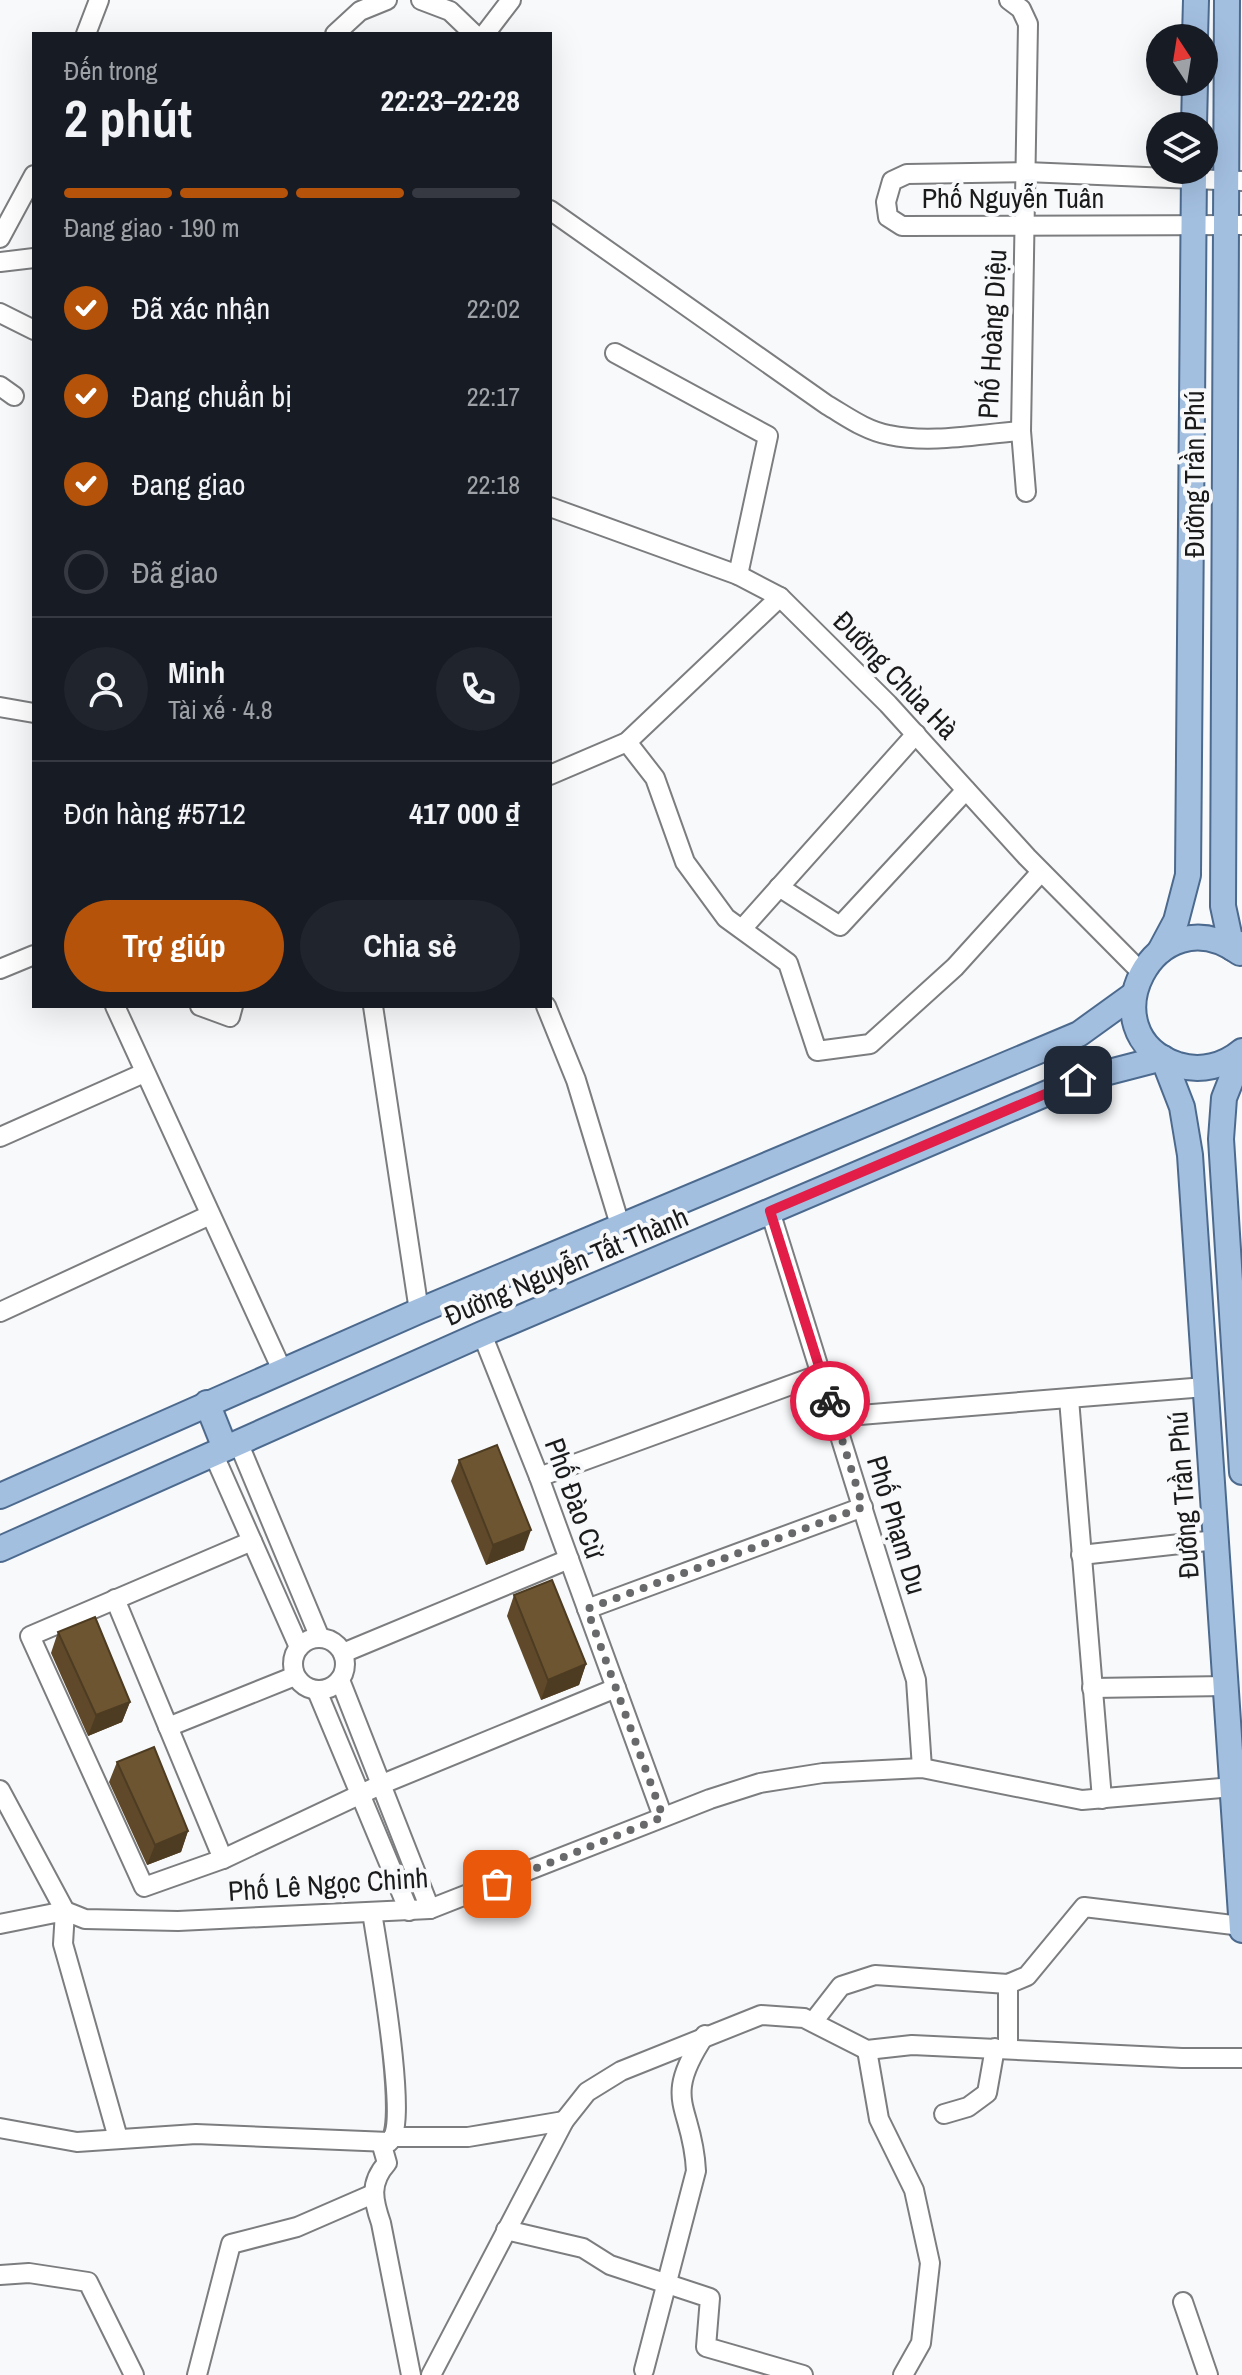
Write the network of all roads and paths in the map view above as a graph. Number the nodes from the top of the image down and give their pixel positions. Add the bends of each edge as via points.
1 (99, 0) edge
2 (387, 0) edge
3 (421, 0) edge
4 (511, 0) edge
5 (1009, 0) edge
6 (1196, 0) edge
7 (1227, 0) edge
8 (1195, 24) edge
9 (87, 32) edge
10 (337, 32) edge
11 (472, 32) edge
12 (487, 32) edge
13 (1026, 172) junction
14 (1146, 174) edge
15 (32, 179) edge
16 (1234, 181) edge
17 (1194, 184) edge
18 (552, 211) edge
19 (1026, 225) junction
20 (1193, 225) junction
21 (1234, 225) edge
22 (0, 238) edge
23 (32, 258) edge
24 (0, 262) edge
25 (0, 313) edge
26 (32, 329) edge
27 (615, 353) dead end
28 (1021, 431) junction
29 (1026, 492) dead end
30 (552, 508) edge
31 (738, 575) junction
32 (780, 597) junction
33 (0, 707) edge
34 (32, 713) edge
35 (916, 734) junction
36 (627, 742) junction
37 (552, 774) edge
38 (966, 790) junction
39 (1041, 872) junction
40 (779, 887) junction
41 (742, 929) junction
42 (1239, 949) edge
43 (1160, 951) junction
44 (32, 956) edge
45 (0, 969) edge
46 (1137, 983) junction
47 (116, 1008) edge
48 (205, 1008) edge
49 (232, 1008) edge
50 (373, 1008) edge
51 (547, 1008) edge
52 (1242, 1052) edge
53 (1163, 1058) junction
54 (144, 1073) junction
55 (0, 1137) edge
56 (770, 1211) junction
57 (210, 1215) junction
58 (620, 1225) junction
59 (1235, 1267) edge
60 (419, 1311) junction
61 (0, 1312) edge
62 (482, 1334) junction
63 (282, 1370) junction
64 (821, 1374) junction
65 (1205, 1387) junction
66 (1069, 1399) junction
67 (1240, 1401) edge
68 (207, 1403) junction
69 (835, 1417) junction
70 (225, 1448) junction
71 (1242, 1472) edge
72 (539, 1477) junction
73 (0, 1496) edge
74 (863, 1507) junction
75 (1216, 1540) junction
76 (252, 1541) junction
77 (0, 1549) edge
78 (1081, 1555) junction
79 (569, 1559) junction
80 (115, 1599) junction
81 (587, 1609) junction
82 (320, 1638) junction
83 (299, 1647) junction
84 (343, 1653) junction
85 (295, 1676) junction
86 (340, 1680) junction
87 (1226, 1686) junction
88 (616, 1688) junction
89 (1092, 1688) junction
90 (317, 1691) junction
91 (168, 1727) junction
92 (922, 1768) junction
93 (380, 1785) junction
94 (1233, 1787) junction
95 (0, 1790) edge
96 (361, 1796) junction
97 (1102, 1799) junction
98 (663, 1817) junction
99 (223, 1859) junction
100 (430, 1909) junction
101 (65, 1911) junction
102 (409, 1911) junction
103 (372, 1912) junction
104 (0, 1924) edge
105 (1242, 1928) edge
106 (1008, 1984) junction
107 (813, 2022) junction
108 (705, 2035) junction
109 (1001, 2048) junction
110 (867, 2050) junction
111 (1242, 2058) edge
112 (944, 2114) dead end
113 (564, 2121) junction
114 (0, 2128) edge
115 (118, 2138) junction
116 (388, 2140) junction
117 (373, 2194) junction
118 (506, 2230) junction
119 (0, 2275) edge
120 (669, 2283) junction
121 (1183, 2302) dead end
122 (644, 2370) dead end
123 (134, 2375) edge
124 (197, 2375) edge
125 (411, 2375) edge
126 (431, 2375) edge
127 (803, 2375) edge
128 (903, 2375) edge
129 (1208, 2375) edge

1 - 9 street
2 - 10 street via 360,11
3 - 11 street via 450,11
4 - 12 street
5 - 13 street, Phố Hoàng Diệu via 1028,24
6 - 8 main road
7 - 16 main road, Đường Trần Phú
13 - 14 street, Phố Nguyễn Tuân
13 - 19 street, Phố Hoàng Diệu
13 - 19 street, Phố Nguyễn Tuân via 907,174 892,181 886,202 888,217 902,226
15 - 22 street
16 - 21 main road, Đường Trần Phú
17 - 20 main road, Đường Trần Phú
18 - 28 street, Phố Hoàng Diệu via 861,425 888,435 926,439
19 - 20 street, Phố Nguyễn Tuân
19 - 28 street, Phố Hoàng Diệu
20 - 21 street, Phố Nguyễn Tuân
20 - 43 main road, Đường Trần Phú via 1188,875 1176,921
21 - 42 main road, Đường Trần Phú via 1222,884 1224,919
23 - 24 street
25 - 26 street
27 - 31 street via 768,436
28 - 29 street
30 - 31 street, Đường Chùa Hà
31 - 32 street, Đường Chùa Hà
32 - 35 street, Đường Chùa Hà
32 - 36 street
33 - 34 street
35 - 38 street, Đường Chùa Hà
35 - 40 street
36 - 37 street
36 - 41 street via 655,778 685,862 726,918
38 - 39 street, Đường Chùa Hà
38 - 40 street via 840,926
39 - 41 street via 955,967 870,1044 817,1051 788,963
39 - 46 street, Đường Chùa Hà
40 - 41 street
42 - 43 main road via 1196,938
43 - 46 main road, Đường Nguyễn Tất Thành
44 - 45 street
46 - 53 main road, Đường Trần Phú via 1139,1031
46 - 58 main road, Đường Nguyễn Tất Thành via 1079,1034
47 - 54 street
48 - 49 street via 230,1017
50 - 60 street
51 - 58 street via 576,1080
52 - 53 main road via 1204,1068 1183,1067
52 - 59 main road via 1221,1124
53 - 56 main road, Đường Nguyễn Tất Thành via 1078,1080
53 - 65 main road, Đường Trần Phú via 1182,1107 1190,1155
54 - 55 street
54 - 57 street
56 - 62 main road, Đường Nguyễn Tất Thành
56 - 64 street, Phố Phạm Du
57 - 61 street
57 - 63 street
58 - 60 main road, Đường Nguyễn Tất Thành
59 - 67 main road
60 - 63 main road, Đường Nguyễn Tất Thành
62 - 70 main road, Đường Nguyễn Tất Thành
62 - 72 street, Phố Đào Cừ
63 - 68 main road, Đường Nguyễn Tất Thành
64 - 69 street, Phố Phạm Du
64 - 72 street
65 - 66 street
65 - 75 main road, Đường Trần Phú
66 - 69 street
66 - 78 street
67 - 71 main road
68 - 70 main road
68 - 73 main road, Đường Nguyễn Tất Thành
69 - 74 street, Phố Phạm Du
70 - 76 street
70 - 77 main road, Đường Nguyễn Tất Thành
70 - 82 street
72 - 79 street, Phố Đào Cừ
74 - 81 street
74 - 92 street, Phố Phạm Du via 916,1680
75 - 78 street
75 - 87 main road, Đường Trần Phú
76 - 80 street
76 - 83 street
78 - 89 street
79 - 81 street, Phố Đào Cừ
79 - 84 street
80 - 91 street
80 - 99 street via 30,1636 144,1887
81 - 88 street, Phố Đào Cừ
82 - 83 street
82 - 84 street
83 - 85 street via 293,1659
84 - 86 street via 346,1664
85 - 90 street
85 - 91 street
86 - 90 street
86 - 93 street
87 - 89 street
87 - 94 main road, Đường Trần Phú
88 - 93 street
88 - 98 street, Phố Đào Cừ
89 - 97 street
90 - 96 street
91 - 99 street
92 - 97 street, Phố Lê Ngọc Chinh via 1043,1794
92 - 98 street, Phố Lê Ngọc Chinh via 823,1773 760,1783
93 - 96 street
93 - 100 street
94 - 97 street, Phố Lê Ngọc Chinh
94 - 105 main road, Đường Trần Phú
95 - 101 street
96 - 99 street
96 - 102 street
98 - 100 street, Phố Lê Ngọc Chinh
100 - 102 street, Phố Lê Ngọc Chinh
101 - 103 street, Phố Lê Ngọc Chinh via 85,1919 178,1921
101 - 104 street
101 - 115 street via 63,1944
102 - 103 street, Phố Lê Ngọc Chinh
103 - 116 street via 396,2079
105 - 106 street via 1084,1907 1027,1976
106 - 107 street via 875,1975 841,1986
106 - 109 street
107 - 108 street via 761,2015
107 - 110 street
108 - 113 street via 609,2078 587,2092
108 - 120 street via 685,2065 680,2087 681,2108 695,2141 696,2171
109 - 110 street via 912,2045
109 - 111 street
109 - 112 street via 987,2093 968,2107
110 - 128 street via 879,2119 914,2190 930,2263 921,2343
113 - 116 street via 468,2137
113 - 118 street
114 - 115 street via 77,2142
115 - 116 street via 196,2134
116 - 117 street via 387,2163
117 - 124 street via 297,2227 231,2244
117 - 125 street
118 - 120 street via 583,2248 610,2265
118 - 126 street
119 - 123 street via 29,2273 88,2282
120 - 122 street
120 - 127 street via 710,2298 706,2347
121 - 129 street

